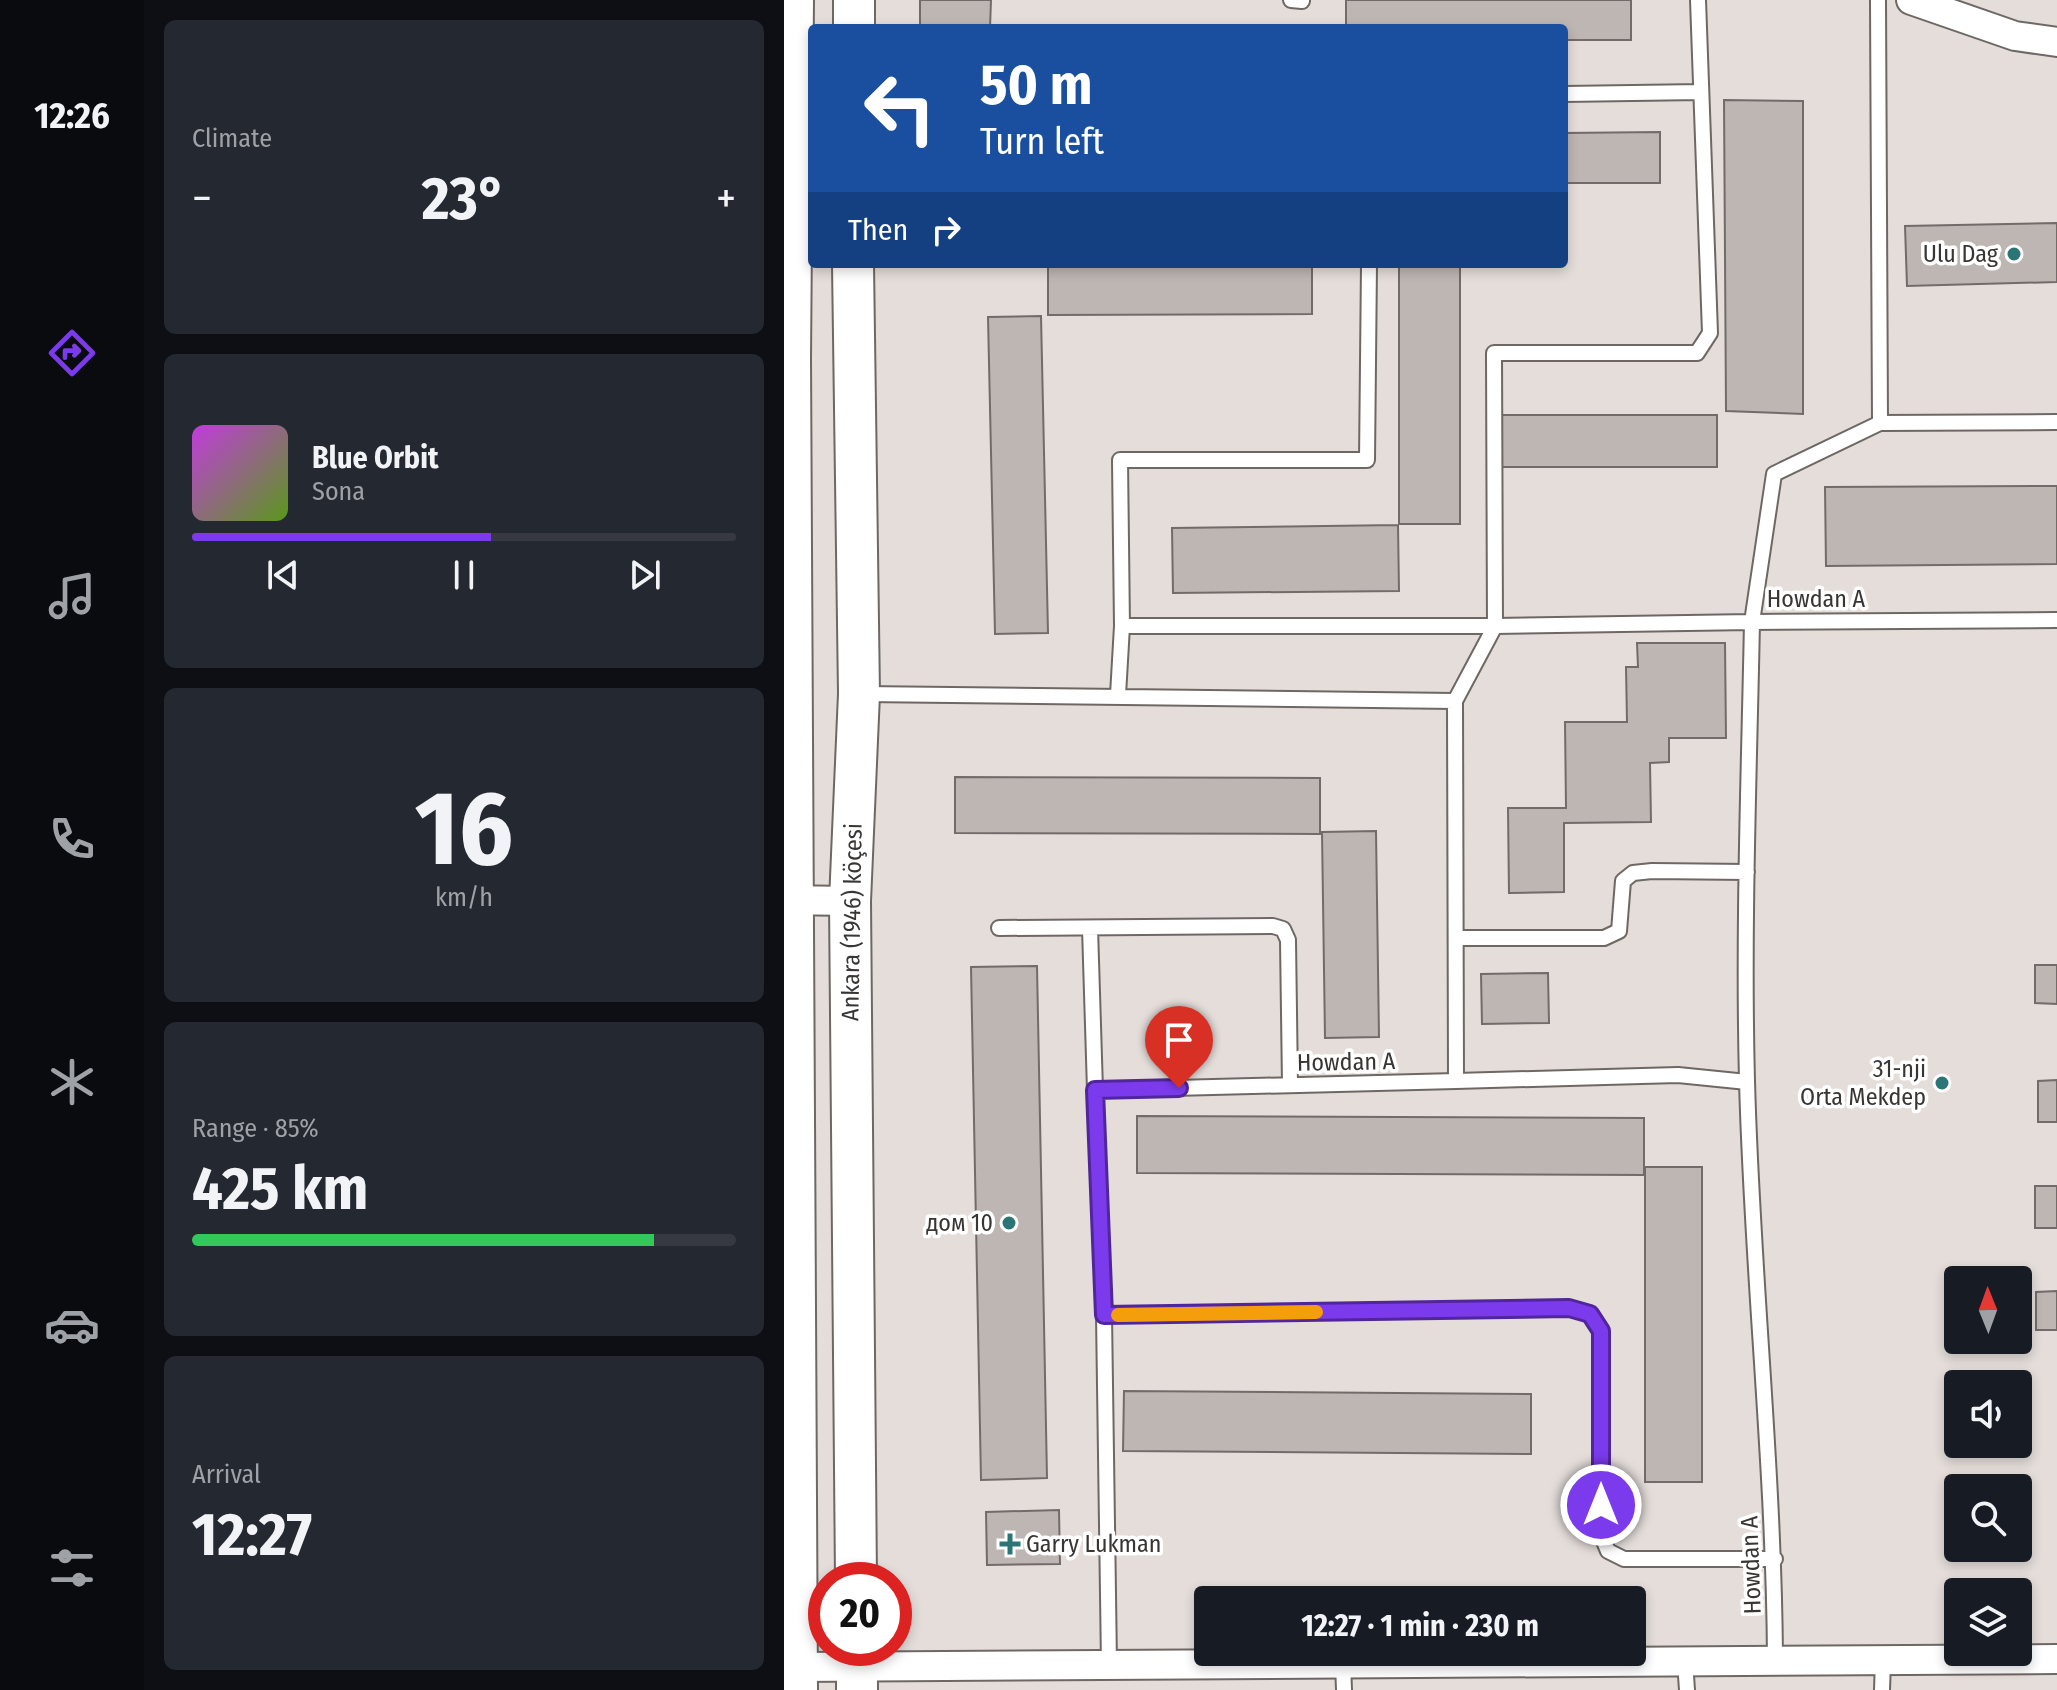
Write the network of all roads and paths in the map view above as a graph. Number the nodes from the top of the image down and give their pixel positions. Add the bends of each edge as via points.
1 (793, 0) edge
2 (854, 0) edge
3 (1291, 0) edge
4 (1698, 0) edge
5 (1878, 0) edge
6 (1911, 0) edge
7 (1302, 1) edge
8 (854, 24) edge
9 (2057, 42) edge
10 (1701, 92) junction
11 (1568, 94) edge
12 (787, 193) edge
13 (853, 268) edge
14 (1369, 268) edge
15 (787, 358) edge
16 (2057, 422) edge
17 (1880, 423) junction
18 (2057, 620) edge
19 (1752, 622) junction
20 (1122, 626) junction
21 (1495, 626) junction
22 (859, 694) junction
23 (1118, 695) junction
24 (1455, 701) junction
25 (1747, 872) junction
26 (789, 900) edge
27 (850, 901) junction
28 (999, 928) dead end
29 (1090, 928) junction
30 (1456, 938) junction
31 (1456, 1081) junction
32 (1747, 1082) junction
33 (1290, 1085) junction
34 (1095, 1090) junction
35 (1104, 1315) junction
36 (1775, 1559) junction
37 (856, 1562) edge
38 (2057, 1659) edge
39 (1775, 1660) junction
40 (1883, 1660) junction
41 (1685, 1661) junction
42 (1109, 1664) junction
43 (857, 1668) edge
44 (1344, 1677) edge
45 (797, 1678) edge
46 (1687, 1690) edge
47 (1882, 1690) edge

1 - 12 main road
2 - 8 main road
3 - 7 lane
4 - 10 lane
5 - 17 lane
6 - 9 street via 2015,36
10 - 11 lane
10 - 21 lane via 1710,333 1697,353 1494,353
12 - 15 main road
13 - 22 main road, Ankara (1946) köçesi
14 - 20 lane via 1367,460 1120,460
15 - 26 main road
16 - 17 lane
17 - 19 lane via 1774,474
18 - 19 lane, Howdan A
19 - 21 lane
19 - 25 lane, Howdan A
20 - 21 lane
20 - 23 lane
21 - 24 lane
22 - 23 lane
22 - 27 main road, Ankara (1946) köçesi
23 - 24 lane
24 - 30 lane
25 - 30 lane via 1633,873 1623,881 1619,931 1604,938
25 - 32 lane, Howdan A
26 - 27 street
26 - 45 main road
27 - 37 main road, Ankara (1946) köçesi
28 - 29 lane
29 - 33 lane via 1283,929 1288,940
29 - 34 lane
30 - 31 lane
31 - 32 lane, Howdan A via 1678,1075
31 - 33 lane, Howdan A
32 - 36 lane, Howdan A
33 - 34 lane, Howdan A
34 - 35 lane
35 - 36 lane via 1569,1308 1590,1314 1601,1331 1601,1534 1608,1551 1624,1559
35 - 42 lane
36 - 39 lane, Howdan A
38 - 40 street
39 - 40 street
39 - 41 street
40 - 47 lane
41 - 44 street
41 - 46 lane
42 - 43 street
42 - 44 street
43 - 45 street

